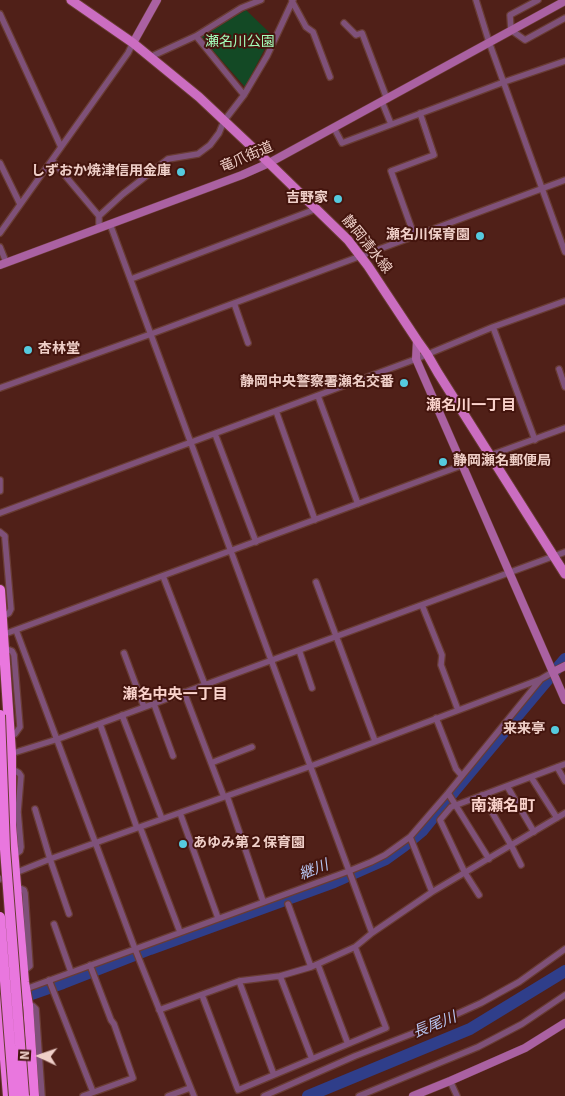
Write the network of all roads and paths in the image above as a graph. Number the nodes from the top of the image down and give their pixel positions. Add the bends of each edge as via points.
1 (71, 0) edge
2 (156, 0) edge
3 (261, 0) edge
4 (476, 0) edge
5 (538, 0) edge
6 (293, 1) edge
7 (565, 1) edge
8 (0, 14) edge
9 (565, 18) edge
10 (344, 23) dead end
11 (511, 30) junction
12 (196, 36) junction
13 (489, 42) junction
14 (133, 43) junction
15 (150, 57) junction
16 (565, 61) edge
17 (330, 78) dead end
18 (504, 82) junction
19 (244, 95) junction
20 (384, 100) junction
21 (420, 114) junction
22 (224, 121) junction
23 (391, 124) junction
24 (334, 128) junction
25 (61, 147) junction
26 (52, 160) junction
27 (0, 162) edge
28 (269, 163) junction
29 (565, 180) edge
30 (542, 188) junction
31 (20, 204) junction
32 (316, 209) junction
33 (99, 216) junction
34 (110, 224) junction
35 (99, 228) junction
36 (0, 233) edge
37 (414, 235) junction
38 (0, 247) edge
39 (565, 252) edge
40 (360, 255) junction
41 (3, 263) edge
42 (131, 279) junction
43 (565, 301) edge
44 (234, 303) junction
45 (493, 327) junction
46 (151, 334) junction
47 (416, 340) junction
48 (248, 343) dead end
49 (427, 354) junction
50 (416, 359) junction
51 (559, 369) dead end
52 (565, 387) edge
53 (0, 388) edge
54 (318, 396) junction
55 (276, 411) junction
56 (565, 428) edge
57 (215, 434) junction
58 (535, 440) junction
59 (191, 442) junction
60 (490, 455) junction
61 (462, 465) junction
62 (0, 480) edge
63 (0, 491) edge
64 (358, 504) junction
65 (0, 513) edge
66 (315, 520) junction
67 (0, 532) edge
68 (256, 542) junction
69 (231, 550) junction
70 (565, 552) edge
71 (554, 556) junction
72 (509, 572) junction
73 (565, 574) edge
74 (163, 576) junction
75 (316, 582) dead end
76 (0, 590) edge
77 (422, 605) junction
78 (2, 617) junction
79 (16, 630) junction
80 (2, 636) edge
81 (336, 636) junction
82 (298, 650) junction
83 (124, 653) dead end
84 (272, 660) junction
85 (565, 666) edge
86 (552, 672) junction
87 (542, 680) junction
88 (204, 685) junction
89 (312, 688) dead end
90 (184, 692) junction
91 (565, 700) edge
92 (154, 704) junction
93 (144, 707) junction
94 (458, 710) junction
95 (0, 715) edge
96 (122, 715) junction
97 (436, 718) junction
98 (100, 724) junction
99 (58, 740) junction
100 (375, 742) junction
101 (252, 747) dead end
102 (9, 754) junction
103 (173, 756) dead end
104 (211, 763) junction
105 (565, 764) edge
106 (311, 766) junction
107 (557, 767) junction
108 (462, 776) junction
109 (531, 776) junction
110 (565, 781) edge
111 (507, 786) junction
112 (0, 788) edge
113 (448, 793) junction
114 (482, 795) junction
115 (226, 796) junction
116 (456, 805) junction
117 (35, 809) dead end
118 (180, 813) junction
119 (565, 813) edge
120 (557, 818) junction
121 (162, 819) junction
122 (138, 828) junction
123 (534, 832) junction
124 (410, 837) junction
125 (96, 843) junction
126 (511, 845) junction
127 (9, 852) junction
128 (50, 859) junction
129 (489, 859) junction
130 (521, 865) dead end
131 (349, 871) junction
132 (466, 873) junction
133 (14, 874) junction
134 (0, 879) edge
135 (432, 892) junction
136 (479, 895) dead end
137 (264, 902) junction
138 (288, 904) dead end
139 (69, 914) dead end
140 (0, 917) edge
141 (218, 918) junction
142 (54, 924) dead end
143 (180, 932) junction
144 (372, 933) junction
145 (355, 947) junction
146 (135, 949) junction
147 (565, 949) edge
148 (90, 965) junction
149 (318, 965) junction
150 (311, 967) junction
151 (71, 972) junction
152 (280, 976) junction
153 (49, 980) junction
154 (239, 982) junction
155 (25, 990) junction
156 (565, 994) edge
157 (202, 995) junction
158 (0, 998) edge
159 (28, 1005) junction
160 (159, 1010) junction
161 (1, 1023) edge
162 (565, 1023) edge
163 (348, 1044) junction
164 (312, 1059) junction
165 (274, 1075) junction
166 (450, 1081) junction
167 (190, 1088) junction
168 (93, 1092) junction
169 (8, 1096) edge
170 (14, 1096) edge
171 (24, 1096) edge
172 (34, 1096) edge
173 (42, 1096) edge
174 (83, 1096) edge
175 (168, 1096) edge
176 (194, 1096) edge
177 (264, 1096) edge
178 (359, 1096) edge
179 (413, 1096) edge
180 (457, 1096) edge

1 - 14 main road, 静岡清水線
2 - 14 main road
3 - 12 street via 241,8
4 - 13 street
5 - 11 street via 510,15
6 - 17 street via 306,26 313,32
6 - 19 street
7 - 11 main road, 竜爪街道
8 - 25 street
9 - 11 street via 525,40
10 - 20 street via 356,34 362,33
11 - 13 main road, 竜爪街道
12 - 15 street
12 - 19 street
13 - 18 street
13 - 20 main road, 竜爪街道
14 - 15 main road, 静岡清水線
14 - 25 street
15 - 22 main road, 静岡清水線
16 - 18 street
18 - 21 street
18 - 30 street
19 - 22 street
20 - 23 street
20 - 24 main road, 竜爪街道
21 - 23 street
21 - 37 street via 434,155 391,171
22 - 28 main road, 静岡清水線
22 - 33 street via 210,145 198,154 168,159
23 - 24 street via 342,143
24 - 28 main road, 竜爪街道
25 - 26 street
26 - 31 street
26 - 33 street
27 - 31 street
28 - 32 main road, 静岡清水線
28 - 34 main road, 竜爪街道
29 - 30 street
30 - 37 street
30 - 39 street
31 - 36 street
32 - 40 main road, 静岡清水線
32 - 42 street
33 - 35 street
34 - 35 main road, 竜爪街道
34 - 42 street
35 - 41 main road, 竜爪街道
37 - 40 street
38 - 41 street
40 - 44 street
40 - 47 main road, 静岡清水線
42 - 46 street
43 - 45 street
44 - 46 street
44 - 48 street
45 - 49 street
45 - 58 street
46 - 53 street
46 - 59 street
47 - 49 main road, 静岡清水線
47 - 50 main road
49 - 50 street
49 - 60 main road, 静岡清水線
50 - 54 street
50 - 61 main road
51 - 52 street
54 - 55 street
54 - 64 street
55 - 57 street
55 - 66 street
56 - 58 street
57 - 59 street
57 - 68 street
58 - 60 street
59 - 65 street
59 - 69 street
60 - 71 main road, 静岡清水線
61 - 64 street
61 - 72 main road
62 - 63 street
64 - 66 street
66 - 68 street
67 - 78 street via 5,536 11,609
68 - 69 street
69 - 74 street
69 - 84 street
70 - 71 street
71 - 72 street
71 - 73 main road, 静岡清水線
72 - 77 street
72 - 86 main road
74 - 79 street
74 - 88 street
75 - 81 street
76 - 78 highway
77 - 81 street
77 - 94 street via 442,655 441,665
78 - 80 highway
79 - 80 street
79 - 99 street
80 - 102 highway
81 - 82 street
81 - 100 street
82 - 84 street
82 - 89 street
83 - 93 street
84 - 88 street
84 - 106 street
85 - 86 main road
86 - 87 street
86 - 91 main road
87 - 94 street
87 - 108 street
88 - 90 street
90 - 92 street
90 - 104 street
92 - 93 street
92 - 103 street
93 - 96 street
94 - 97 street
95 - 127 highway, bridge
96 - 98 street
96 - 121 street
97 - 100 street
97 - 108 street via 456,769
98 - 99 street
98 - 122 street
99 - 102 street
99 - 125 street
100 - 106 street
101 - 104 street
102 - 127 highway via 12,769
104 - 115 street
105 - 107 street
106 - 115 street
106 - 131 street
107 - 109 street
107 - 110 street
108 - 113 street
109 - 111 street
109 - 120 street
111 - 114 street
111 - 123 street
112 - 127 highway, bridge
113 - 116 street
113 - 124 street
114 - 116 street
114 - 126 street
115 - 118 street
115 - 137 street
116 - 129 street
116 - 132 street via 440,820
117 - 128 street
118 - 121 street
118 - 141 street
119 - 120 street
120 - 123 street
121 - 122 street
122 - 125 street
122 - 143 street
123 - 126 street
124 - 131 street via 385,855
124 - 135 street
125 - 128 street
125 - 146 street
126 - 129 street
126 - 130 street
127 - 133 highway
127 - 171 highway, bridge
128 - 133 street
128 - 139 street
129 - 132 street
131 - 137 street
131 - 144 street
132 - 135 street
132 - 136 street
133 - 134 street
133 - 155 highway
135 - 144 street
137 - 141 street
138 - 150 street
140 - 170 highway, bridge
141 - 143 street
142 - 151 street
143 - 146 street
144 - 145 street
145 - 149 street
145 - 163 street via 386,1028
146 - 148 street
146 - 160 street
147 - 177 street via 519,982 481,1003
148 - 151 street
148 - 168 street via 133,1078
149 - 150 street
149 - 163 street
150 - 152 street
151 - 153 street
152 - 154 street
152 - 164 street
153 - 155 street
153 - 168 street
154 - 157 street
154 - 165 street
155 - 158 street
155 - 159 highway
156 - 178 street via 522,1024 478,1047
157 - 160 street
157 - 165 street via 238,1090
158 - 161 highway
159 - 172 highway
159 - 173 street via 36,1009
160 - 167 street
161 - 169 highway
162 - 166 main road via 525,1048
163 - 164 street
164 - 165 street
166 - 179 main road
166 - 180 street
167 - 175 street
167 - 176 street
168 - 174 street

